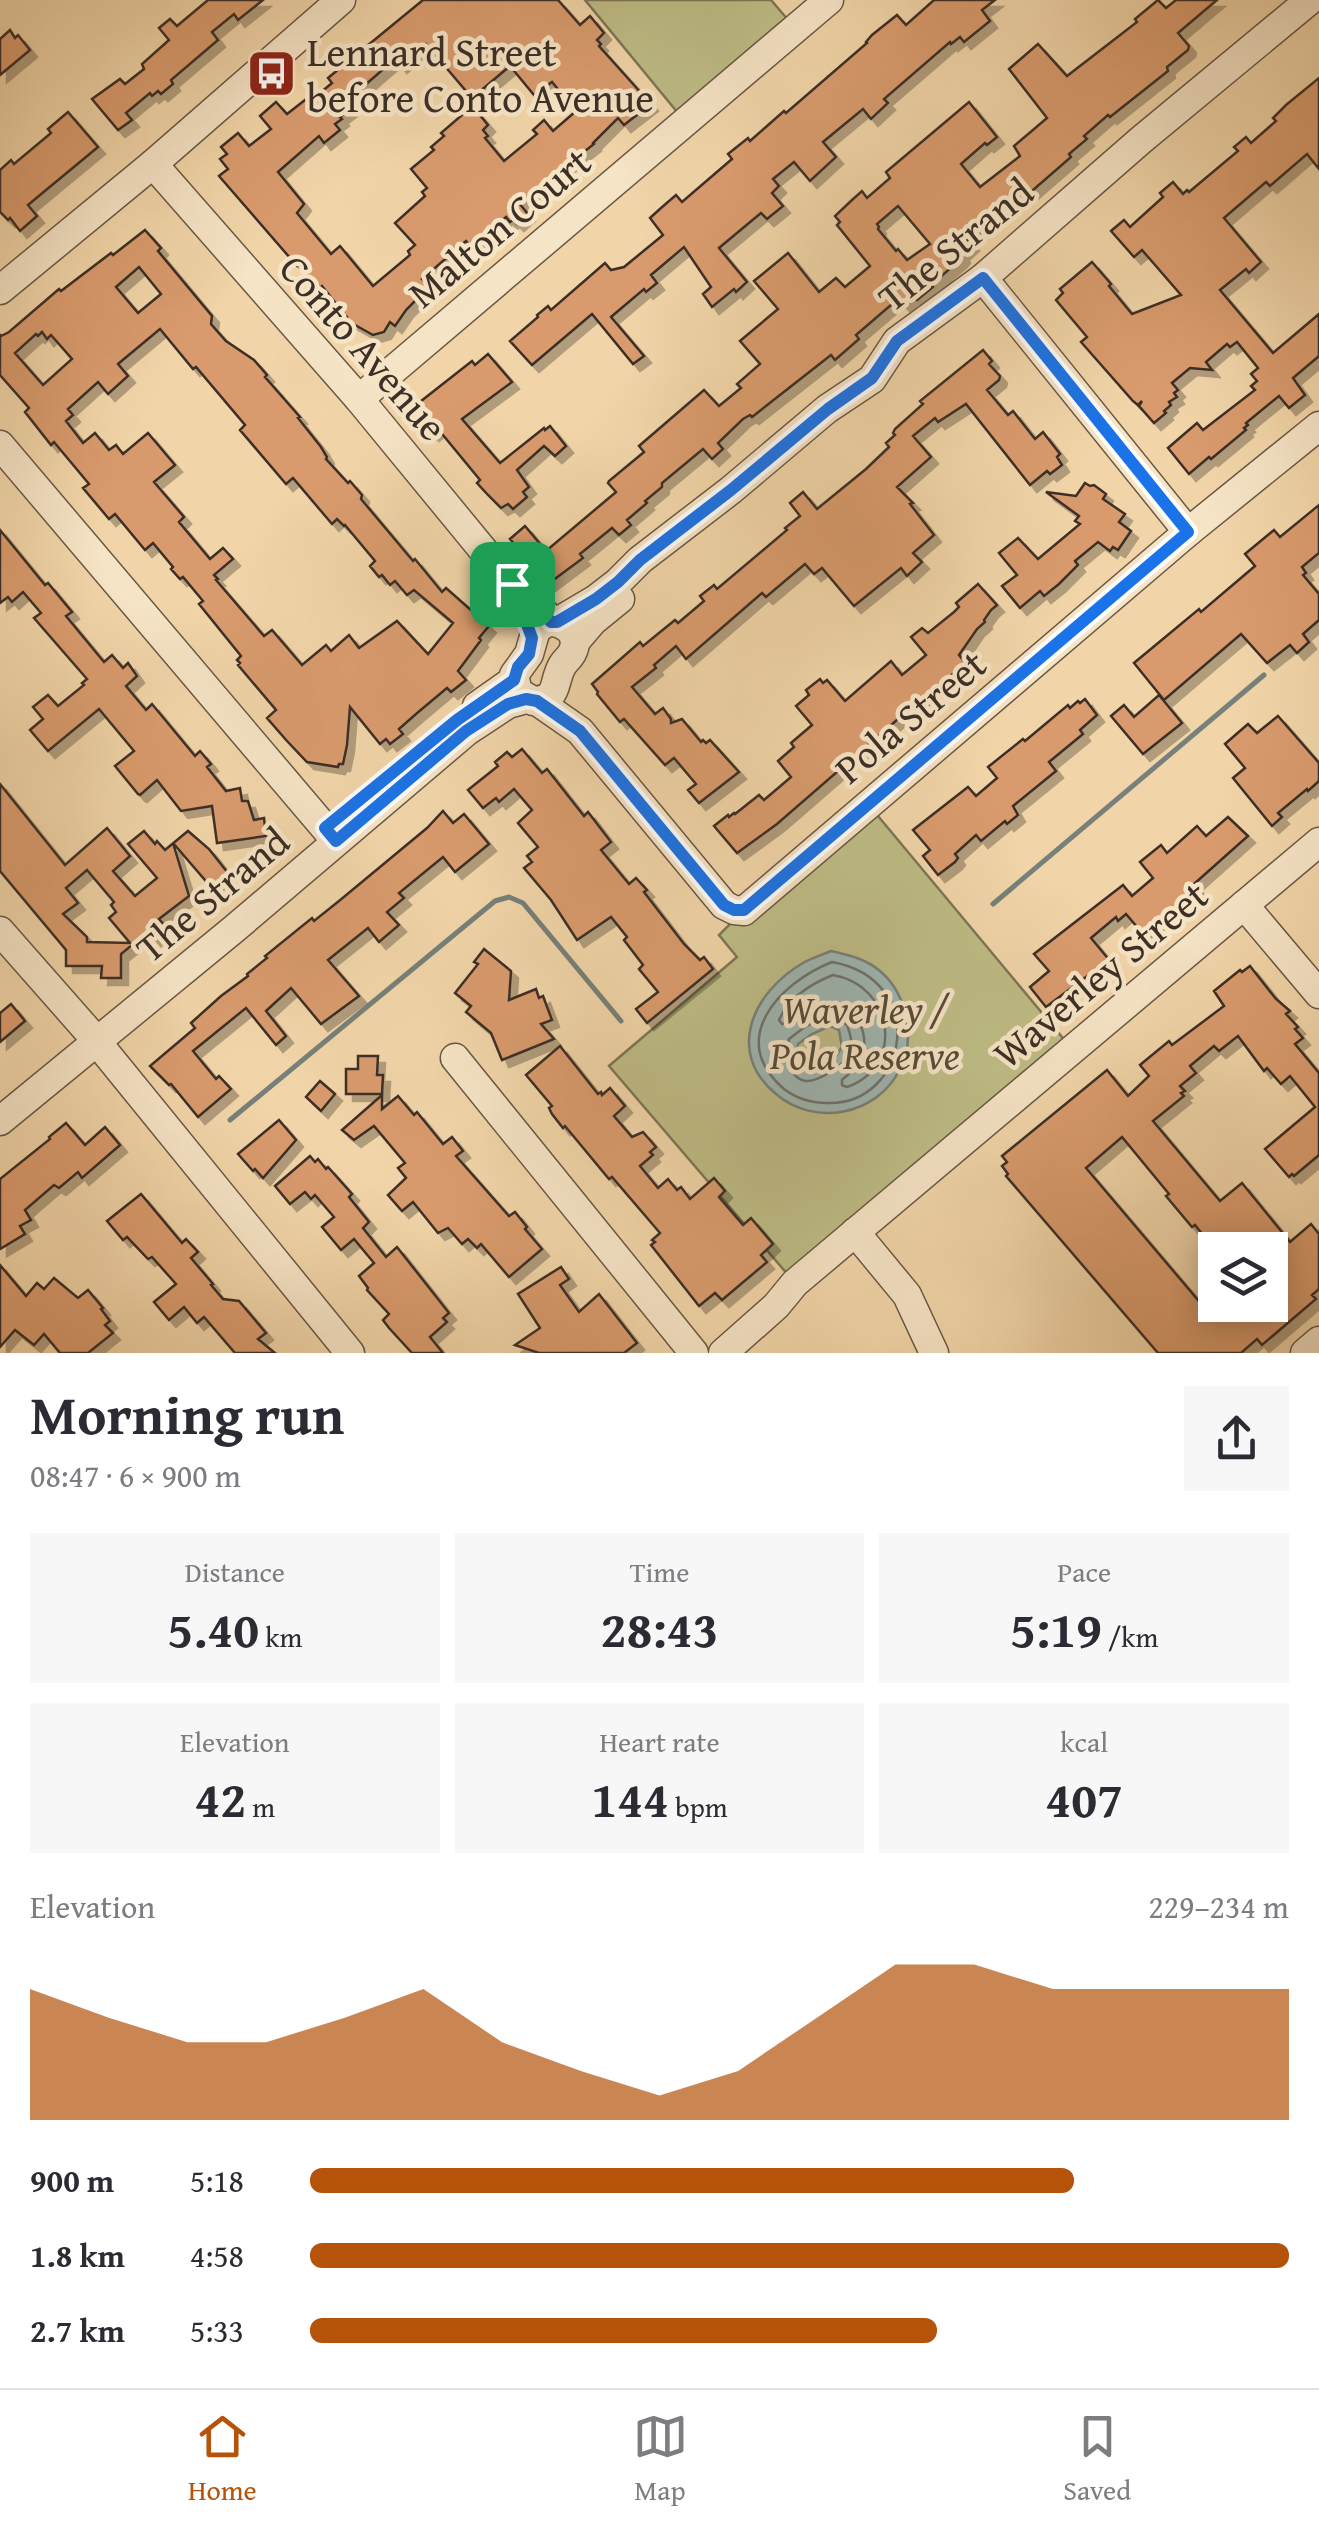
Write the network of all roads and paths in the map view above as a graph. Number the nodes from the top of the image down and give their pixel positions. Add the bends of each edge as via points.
1 (341, 0) edge
2 (829, 0) edge
3 (1310, 0) edge
4 (1319, 13) edge
5 (154, 164) junction
6 (988, 284) junction
7 (0, 290) edge
8 (359, 399) junction
9 (1319, 426) edge
10 (0, 445) edge
11 (1188, 532) junction
12 (554, 631) junction
13 (534, 690) junction
14 (330, 835) junction
15 (1319, 842) edge
16 (1244, 904) junction
17 (0, 930) edge
18 (1319, 994) edge
19 (92, 1037) junction
20 (455, 1058) dead end
21 (0, 1104) edge
22 (0, 1121) edge
23 (855, 1232) junction
24 (795, 1283) junction
25 (1319, 1341) edge
26 (350, 1353) edge
27 (694, 1353) edge
28 (704, 1353) edge
29 (723, 1353) edge
30 (934, 1353) edge
31 (1305, 1353) edge

1 - 5 street
2 - 8 street, Malton Court
3 - 6 street, The Strand via 1154,129
4 - 6 street, The Strand
5 - 7 street
5 - 8 street, Conto Avenue
6 - 11 street
6 - 12 street, The Strand via 911,348 884,388 593,621
8 - 12 street, Conto Avenue
9 - 11 street, Pola Street
10 - 14 street
11 - 13 street, Pola Street via 744,910 724,905 580,731
12 - 13 street via 518,667
12 - 13 street via 573,651
13 - 14 street, The Strand via 457,720
14 - 19 street, The Strand
15 - 16 street, Waverley Street
16 - 18 street
16 - 23 street, Waverley Street
17 - 19 street
19 - 21 street, The Strand
19 - 22 street, The Strand
19 - 26 street
20 - 27 street
23 - 24 street, Waverley Street
23 - 30 street via 908,1296
24 - 28 street, Waverley Street via 767,1298
24 - 29 street, Waverley Street
25 - 31 street

